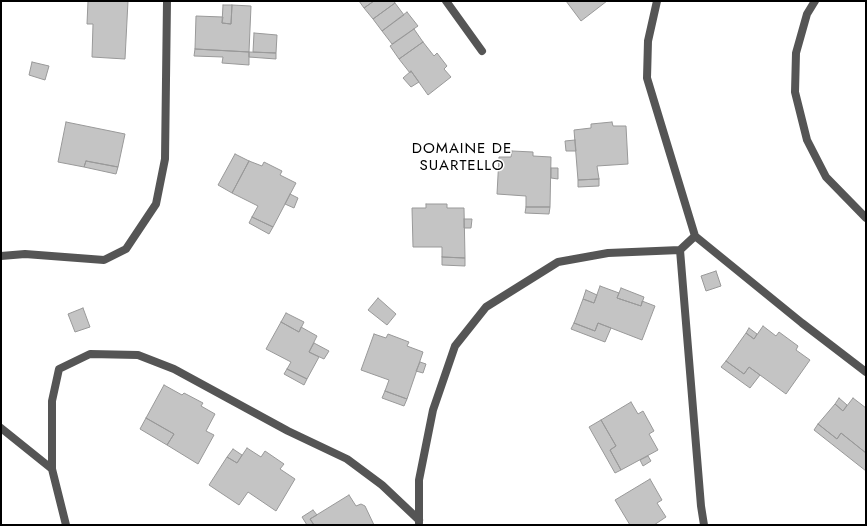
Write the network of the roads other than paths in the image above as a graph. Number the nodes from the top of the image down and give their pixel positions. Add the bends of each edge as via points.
1 (167, 1) edge
2 (446, 1) edge
3 (657, 1) edge
4 (815, 1) edge
5 (482, 51) dead end
6 (866, 218) edge
7 (695, 236) junction
8 (680, 250) junction
9 (1, 256) edge
10 (866, 372) edge
11 (1, 428) edge
12 (52, 469) junction
13 (419, 523) edge
14 (66, 525) edge
15 (704, 525) edge

1 - 9 street via 165,159 156,204 126,249 104,260 25,254
2 - 5 street
3 - 7 street via 648,41 647,78
4 - 6 street via 806,14 796,53 796,92 807,140 826,177
7 - 8 street
7 - 10 street
8 - 13 street via 608,253 558,262 486,307 455,346 433,410 419,480
8 - 15 street
11 - 12 street
12 - 13 street via 52,401 59,369 90,354 138,355 174,369 288,431 347,459 382,485
12 - 14 street

